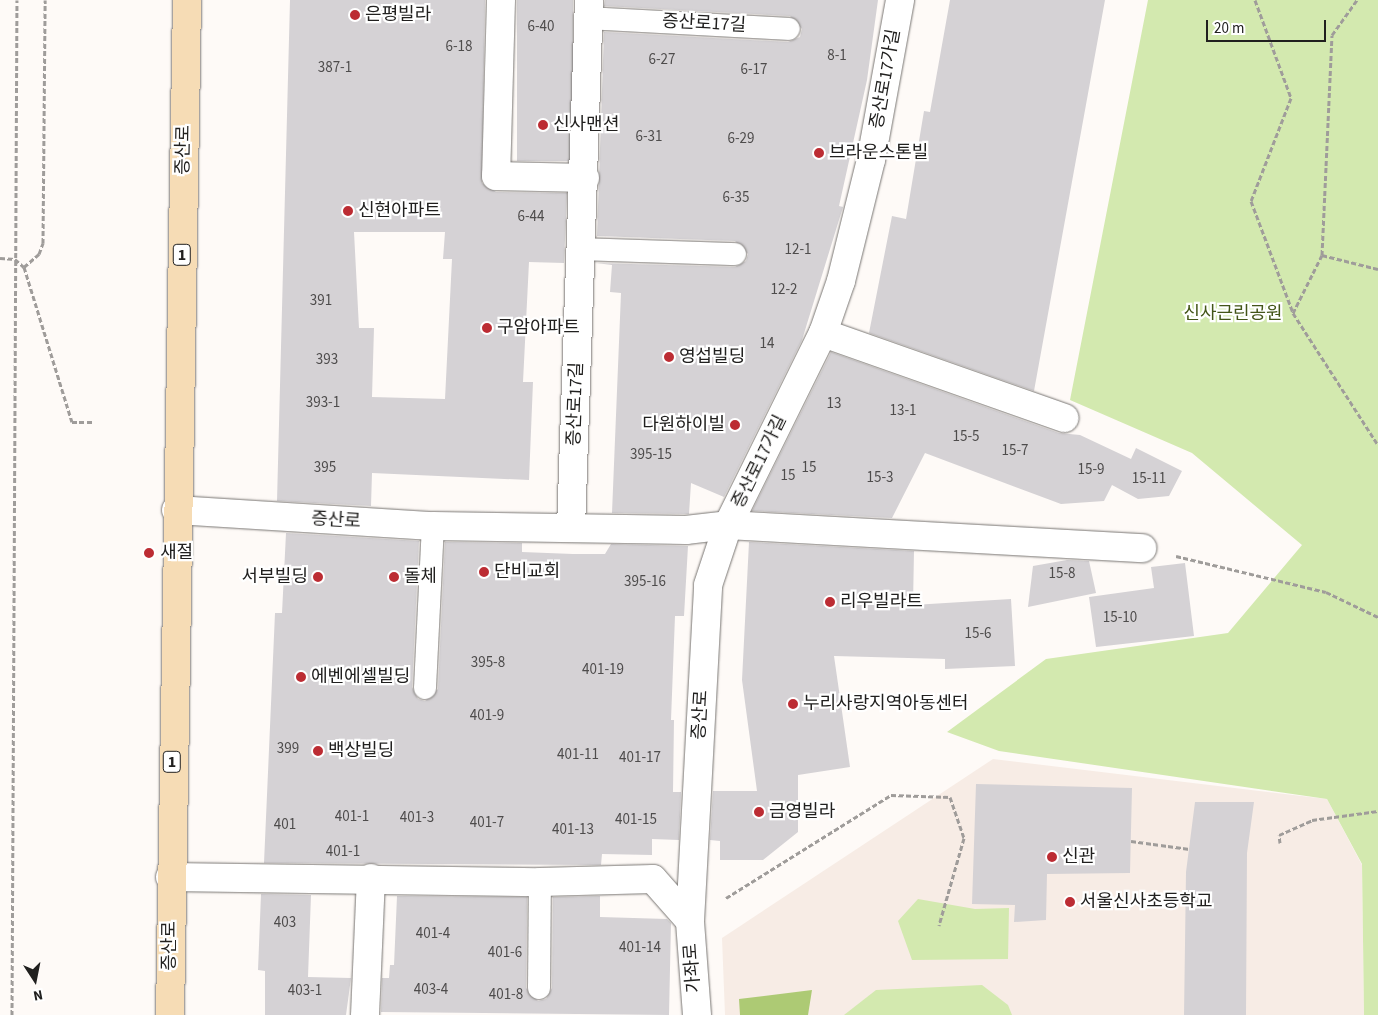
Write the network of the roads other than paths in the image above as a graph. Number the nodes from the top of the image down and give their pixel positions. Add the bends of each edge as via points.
1 (187, 0) edge
2 (501, 0) edge
3 (900, 0) edge
4 (589, 9) edge
5 (789, 29) dead end
6 (585, 178) junction
7 (582, 250) junction
8 (735, 254) dead end
9 (823, 332) junction
10 (1064, 418) dead end
11 (176, 510) junction
12 (728, 525) junction
13 (433, 526) junction
14 (571, 528) junction
15 (1142, 548) road end
16 (425, 688) dead end
17 (170, 877) junction
18 (371, 878) junction
19 (540, 882) junction
20 (690, 921) junction
21 (539, 988) dead end
22 (170, 1015) edge
23 (364, 1015) edge
24 (696, 1015) edge

1 - 11 main road, 증산로 / 1
2 - 6 street via 496,176
3 - 9 street, 증산로17가길 via 871,160
4 - 5 lane, 증산로17길
4 - 6 street, 증산로17길
6 - 7 street, 증산로17길
7 - 8 lane
7 - 14 street, 증산로17길
9 - 10 street
9 - 12 street, 증산로17가길
11 - 13 street, 증산로
11 - 17 main road, 증산로 / 1
12 - 14 street, 증산로 via 686,530
12 - 15 street, 증산로17가길
12 - 20 street, 증산로 via 708,585
13 - 14 street, 증산로
13 - 16 lane
17 - 18 street
17 - 22 main road, 증산로 / 1
18 - 19 street
18 - 23 street
19 - 20 street via 653,879
19 - 21 lane
20 - 24 street, 가좌로

